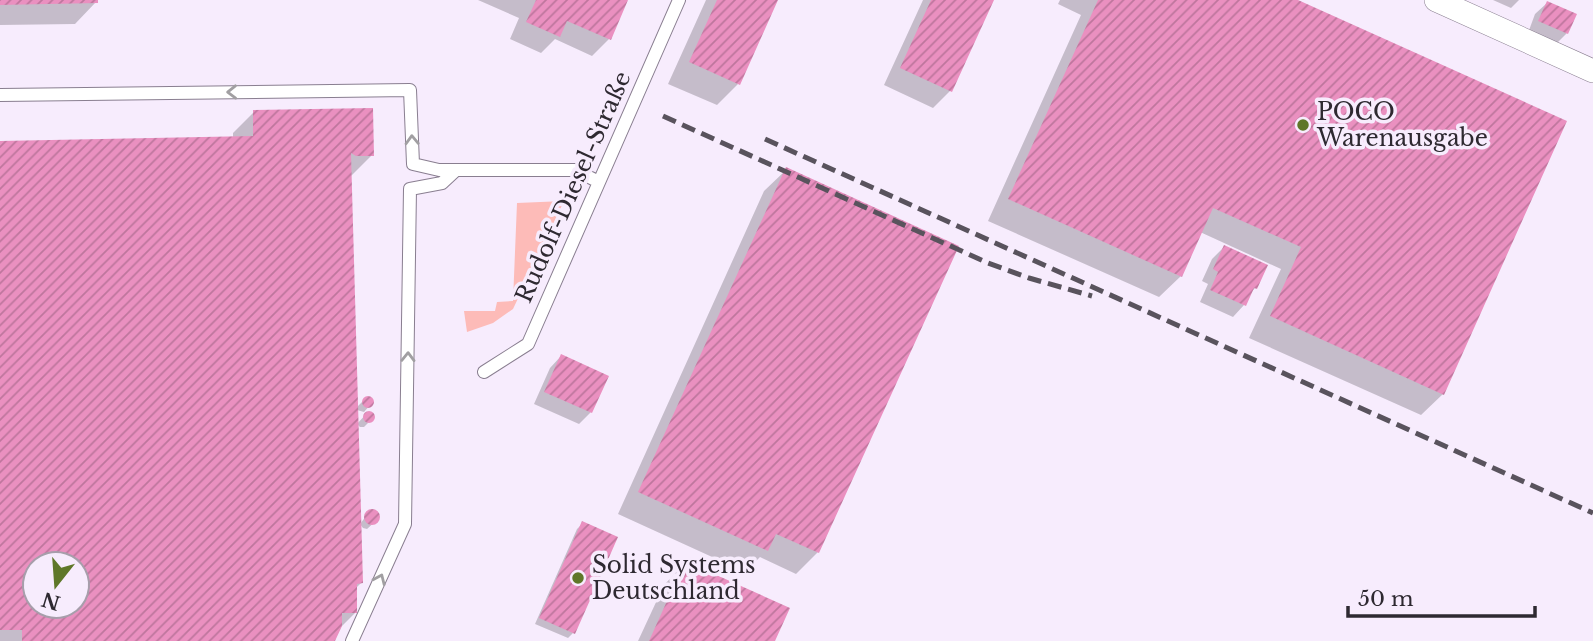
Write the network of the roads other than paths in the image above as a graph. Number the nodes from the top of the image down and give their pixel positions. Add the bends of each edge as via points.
1 (679, 0) edge
2 (1436, 0) edge
3 (1593, 71) edge
4 (0, 95) edge
5 (456, 170) junction
6 (598, 182) junction
7 (484, 372) dead end
8 (352, 641) edge

1 - 6 lane, Rudolf-Diesel-Straße
2 - 3 street
5 -> 4 lane via 413,164 410,90
5 - 6 lane via 575,170
8 -> 5 lane via 405,524 410,188 442,183
6 - 7 lane, Rudolf-Diesel-Straße via 528,344

